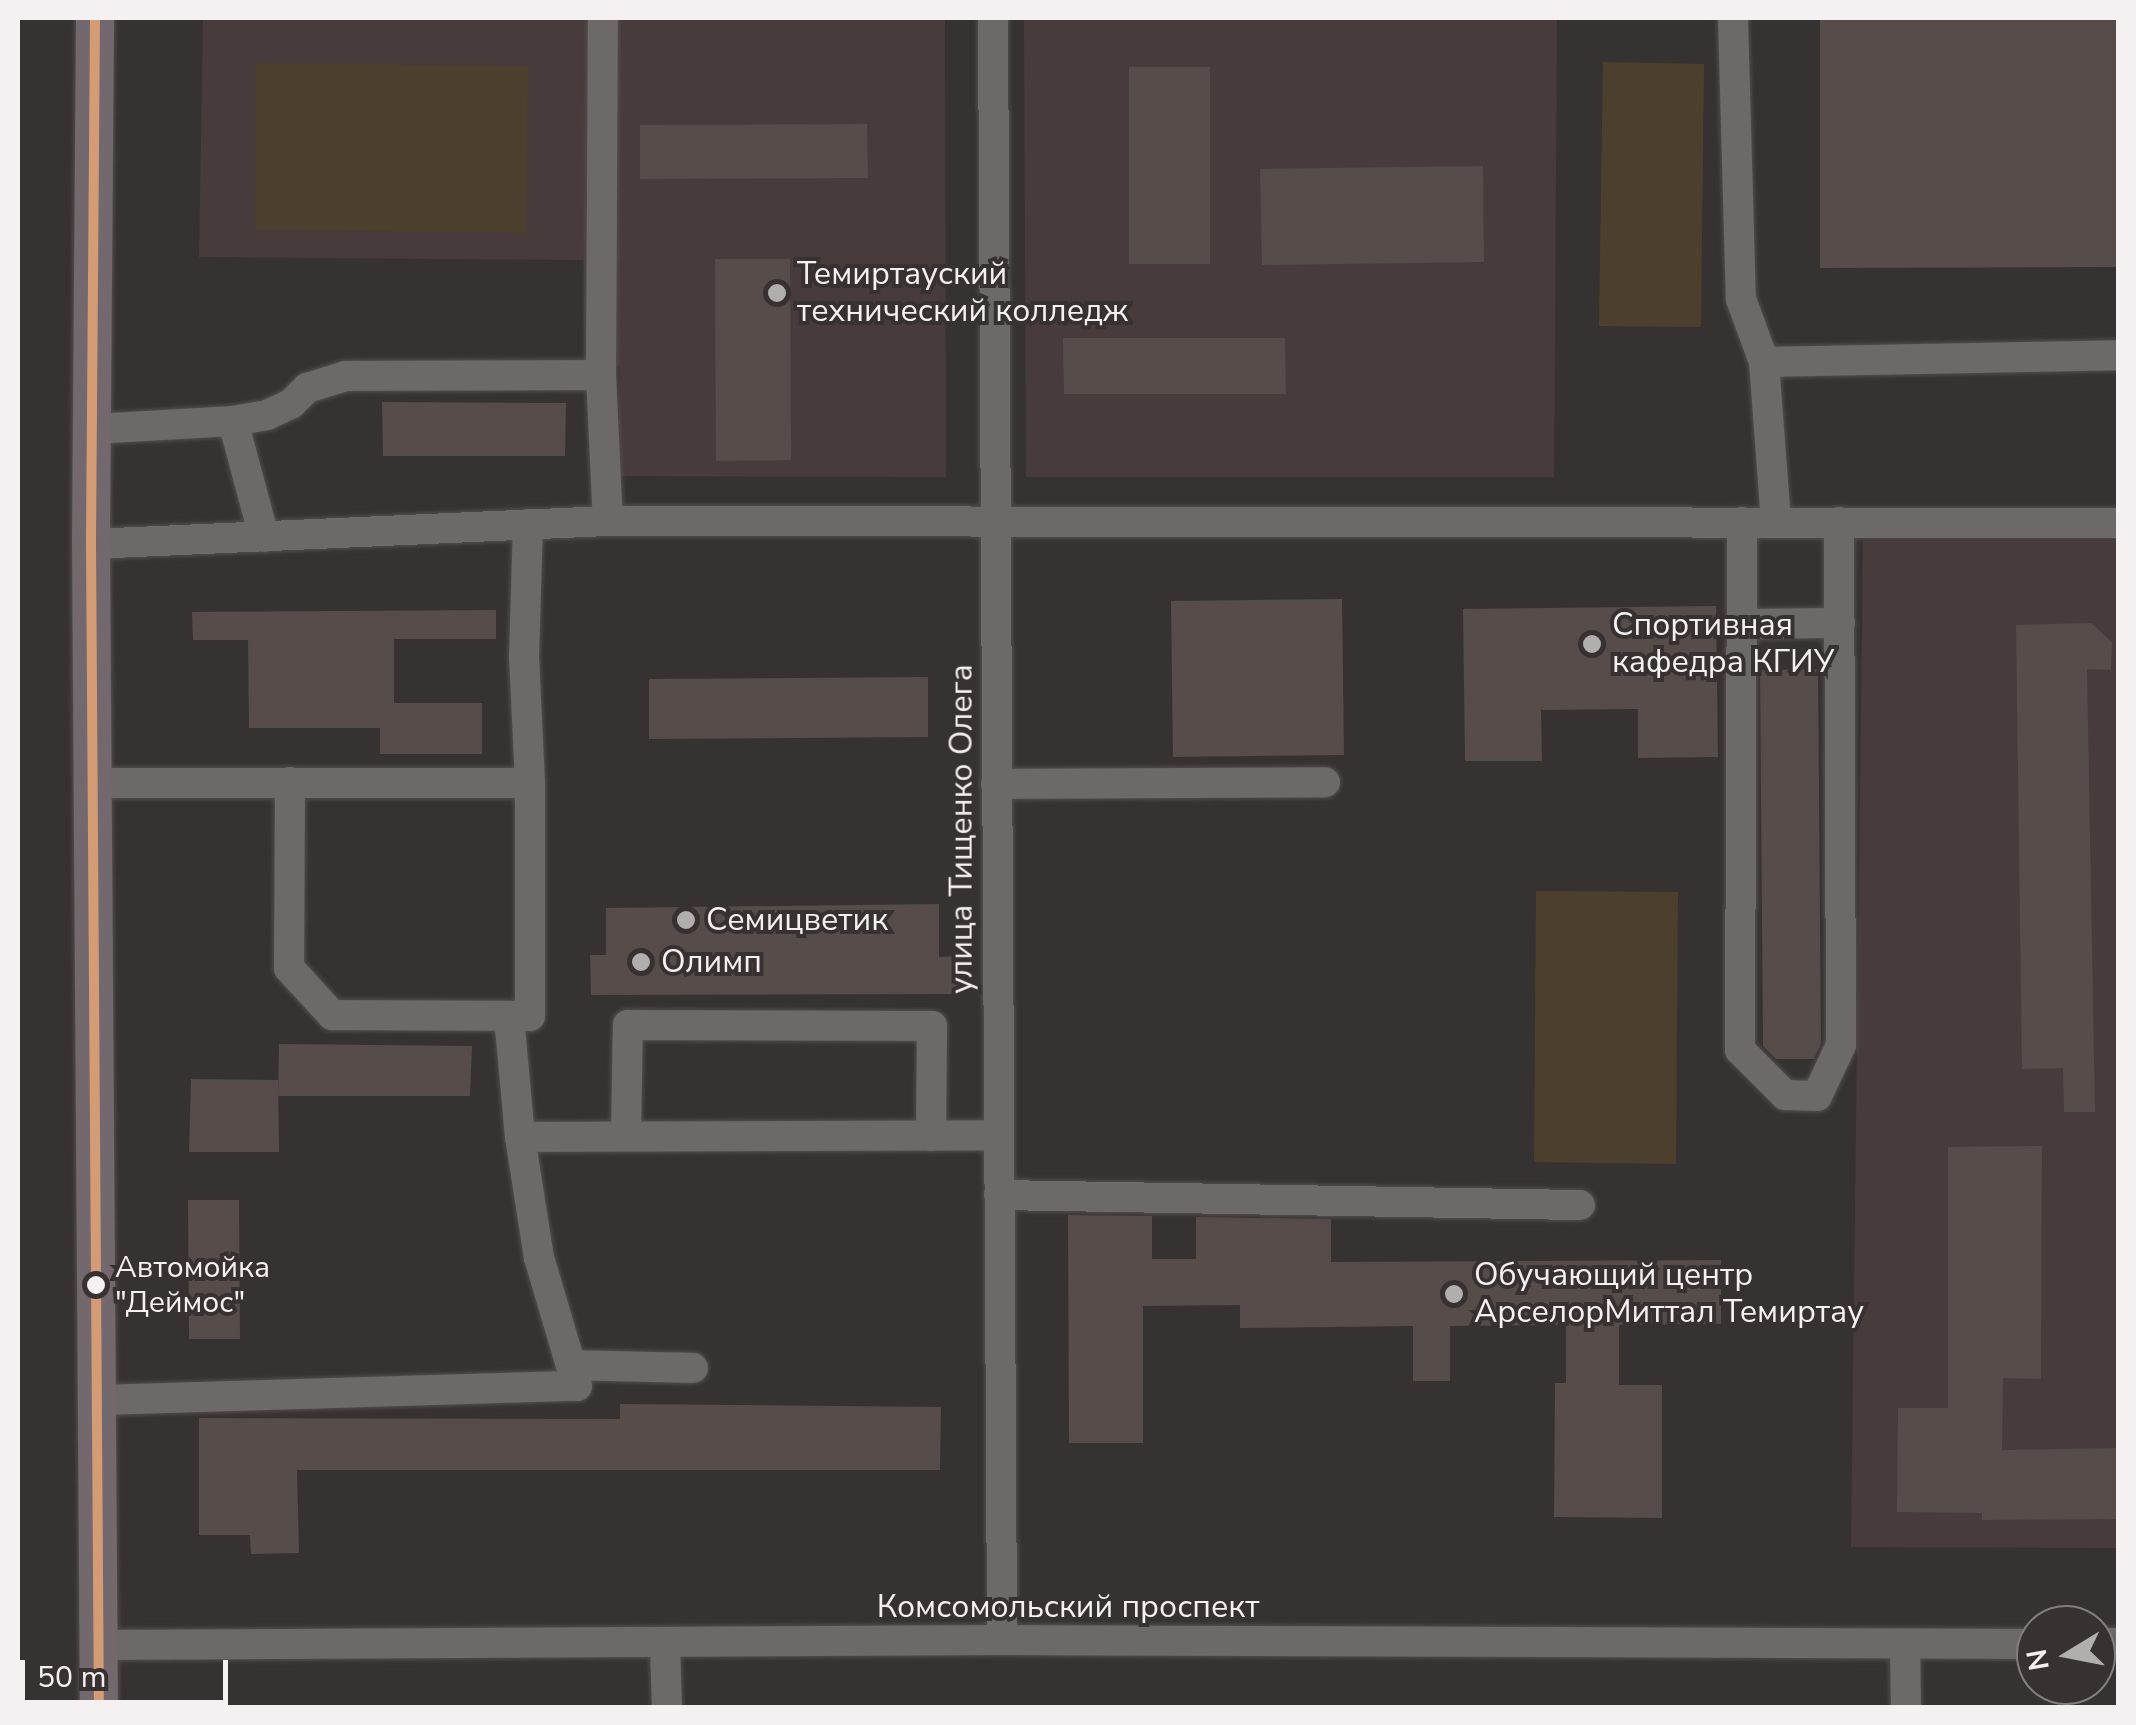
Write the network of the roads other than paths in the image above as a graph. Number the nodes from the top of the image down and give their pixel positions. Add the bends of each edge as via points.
1 (95, 18) edge
2 (603, 18) edge
3 (992, 18) edge
4 (1733, 18) edge
5 (2118, 355) edge
6 (1764, 362) junction
7 (601, 375) junction
8 (233, 421) junction
9 (94, 430) junction
10 (995, 520) junction
11 (608, 521) junction
12 (1742, 522) junction
13 (1776, 522) junction
14 (1839, 522) junction
15 (2118, 523) edge
16 (528, 524) junction
17 (264, 537) junction
18 (91, 544) junction
19 (1840, 623) junction
20 (1742, 624) junction
21 (290, 782) junction
22 (1326, 782) dead end
23 (93, 783) junction
24 (530, 783) junction
25 (996, 784) junction
26 (509, 1016) junction
27 (626, 1134) junction
28 (999, 1135) junction
29 (931, 1136) junction
30 (520, 1137) junction
31 (999, 1194) junction
32 (1580, 1205) dead end
33 (571, 1364) junction
34 (693, 1368) dead end
35 (98, 1400) junction
36 (1002, 1640) junction
37 (2016, 1644) edge
38 (99, 1645) junction
39 (664, 1645) junction
40 (1905, 1646) junction
41 (99, 1708) edge
42 (667, 1708) edge
43 (1906, 1708) edge

1 - 9 main road
2 - 7 street
3 - 10 street, улица Тищенко Олега
4 - 6 street via 1741,299
5 - 6 street
6 - 13 street
7 - 8 street via 346,376 307,388 267,415
7 - 11 street
8 - 9 street
8 - 17 street
9 - 18 main road
10 - 11 street
10 - 12 street
10 - 25 street, улица Тищенко Олега
11 - 16 street
12 - 13 street
12 - 20 street
13 - 14 street
14 - 15 street
14 - 19 street
16 - 17 street
16 - 24 street via 524,658
17 - 18 street
18 - 23 main road
19 - 20 street
19 - 20 street via 1841,1045 1818,1096 1784,1095 1740,1050
21 - 23 street
21 - 24 street
21 - 26 street via 289,968 307,989 332,1015
22 - 25 street
23 - 35 main road
24 - 26 street via 530,1016
25 - 28 street, улица Тищенко Олега
26 - 30 street
27 - 29 street
27 - 29 street via 628,1024 856,1025 932,1026
27 - 30 street
28 - 29 street
28 - 31 street, улица Тищенко Олега
30 - 33 street via 539,1258
31 - 32 street
31 - 36 street, улица Тищенко Олега
33 - 34 street
33 - 35 street via 577,1386
35 - 38 main road
36 - 39 street, Комсомольский проспект
36 - 40 street, Комсомольский проспект
37 - 40 street, Комсомольский проспект
38 - 39 street, Комсомольский проспект
38 - 41 main road
39 - 42 street
40 - 43 street

